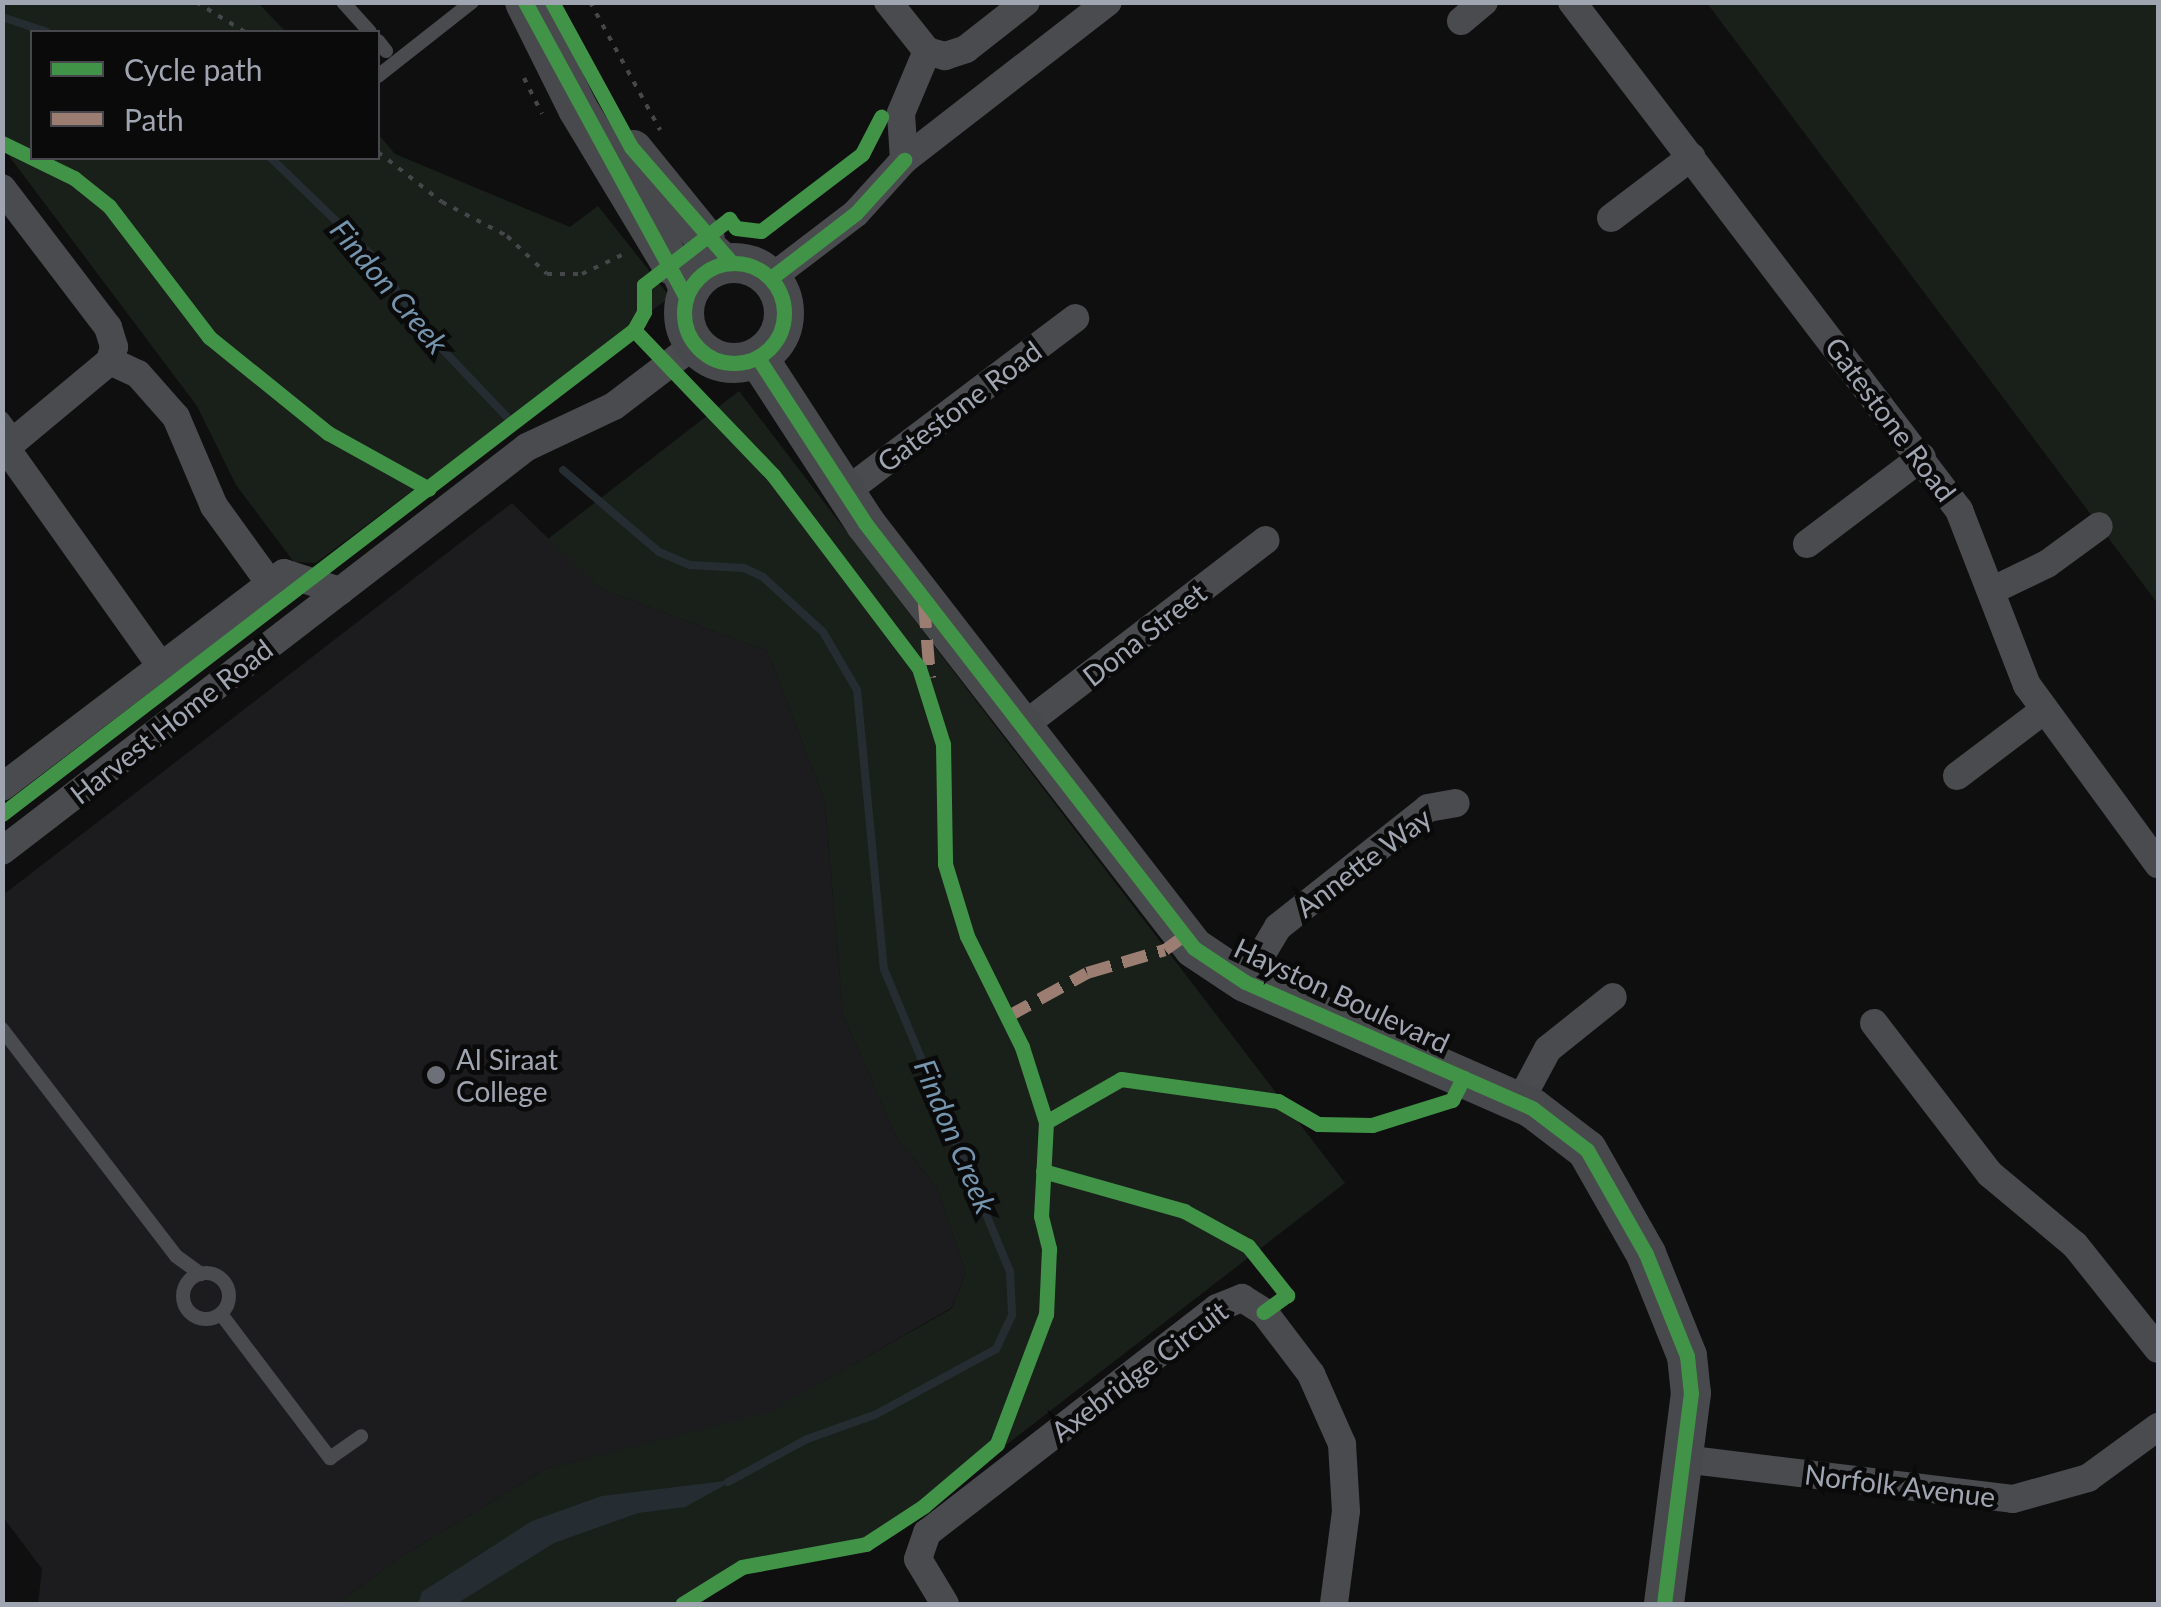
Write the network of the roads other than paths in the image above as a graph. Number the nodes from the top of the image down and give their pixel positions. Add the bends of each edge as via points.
1 (343, 2) edge
2 (472, 2) edge
3 (525, 2) edge
4 (552, 2) edge
5 (888, 2) edge
6 (1026, 2) edge
7 (1108, 2) edge
8 (1484, 2) edge
9 (1572, 2) edge
10 (1461, 21) dead end
11 (368, 30) edge
12 (927, 51) junction
13 (380, 74) edge
14 (1692, 157) junction
15 (904, 160) junction
16 (2, 188) edge
17 (1610, 218) dead end
18 (718, 251) junction
19 (772, 278) junction
20 (679, 281) junction
21 (1075, 318) dead end
22 (694, 344) junction
23 (758, 358) junction
24 (110, 361) junction
25 (7, 439) edge
26 (1922, 458) junction
27 (844, 494) junction
28 (2099, 526) dead end
29 (1266, 540) dead end
30 (1808, 544) dead end
31 (269, 582) junction
32 (1993, 590) junction
33 (340, 591) junction
34 (160, 665) junction
35 (2043, 711) junction
36 (1022, 727) junction
37 (1957, 776) dead end
38 (2, 787) edge
39 (1456, 804) dead end
40 (2, 851) edge
41 (2158, 864) edge
42 (1245, 982) junction
43 (1613, 998) dead end
44 (1874, 1024) dead end
45 (2, 1029) edge
46 (1520, 1103) junction
47 (176, 1256) junction
48 (201, 1274) junction
49 (185, 1286) junction
50 (220, 1314) junction
51 (2158, 1349) edge
52 (2158, 1427) edge
53 (361, 1436) dead end
54 (1684, 1459) junction
55 (946, 1604) edge
56 (1334, 1604) edge
57 (1664, 1604) edge

1 - 11 lane
2 - 13 lane
3 - 20 street via 578,109
4 - 18 street via 606,109
5 - 12 street
6 - 12 street via 954,55
7 - 15 street
8 - 10 street
9 - 14 street, Gatestone Road
12 - 15 street via 900,113
14 - 17 street
14 - 26 street, Gatestone Road
15 - 19 street via 856,213
16 - 24 street via 108,327
18 - 19 street
18 - 20 street via 704,273
19 - 23 street via 784,321
20 - 22 street
21 - 27 street, Gatestone Road
22 - 23 street via 724,363
22 - 33 street, Harvest Home Road via 614,406 526,447
23 - 27 street, Hayston Boulevard
24 - 25 street
24 - 31 street via 138,374 176,417 214,506
25 - 34 street
26 - 30 street
26 - 32 street, Gatestone Road via 1959,510
27 - 36 street, Hayston Boulevard
28 - 32 street via 2047,564
29 - 36 street, Dona Street
31 - 33 street via 284,573
31 - 34 street, Harvest Home Road
32 - 35 street, Gatestone Road via 2010,647
33 - 40 street, Harvest Home Road
34 - 38 street, Harvest Home Road
35 - 37 street
35 - 41 street, Gatestone Road
36 - 42 street, Hayston Boulevard via 1184,937
39 - 42 street, Annette Way via 1428,808 1278,927
42 - 46 street, Hayston Boulevard
43 - 46 street via 1548,1049
44 - 51 street via 2006,1192 2075,1245
45 - 47 lane
46 - 54 street, Hayston Boulevard via 1588,1150 1662,1288 1687,1356
47 - 48 lane
47 - 49 lane
48 - 49 lane
48 - 50 lane via 219,1276 228,1288
49 - 50 lane via 191,1313 205,1319
50 - 53 lane via 330,1458
52 - 54 street, Norfolk Avenue via 2088,1478 2013,1499
54 - 57 street, Hayston Boulevard
55 - 56 street, Axebridge Circuit via 918,1559 927,1533 1217,1308 1242,1298 1264,1312 1311,1374 1342,1444 1346,1510

